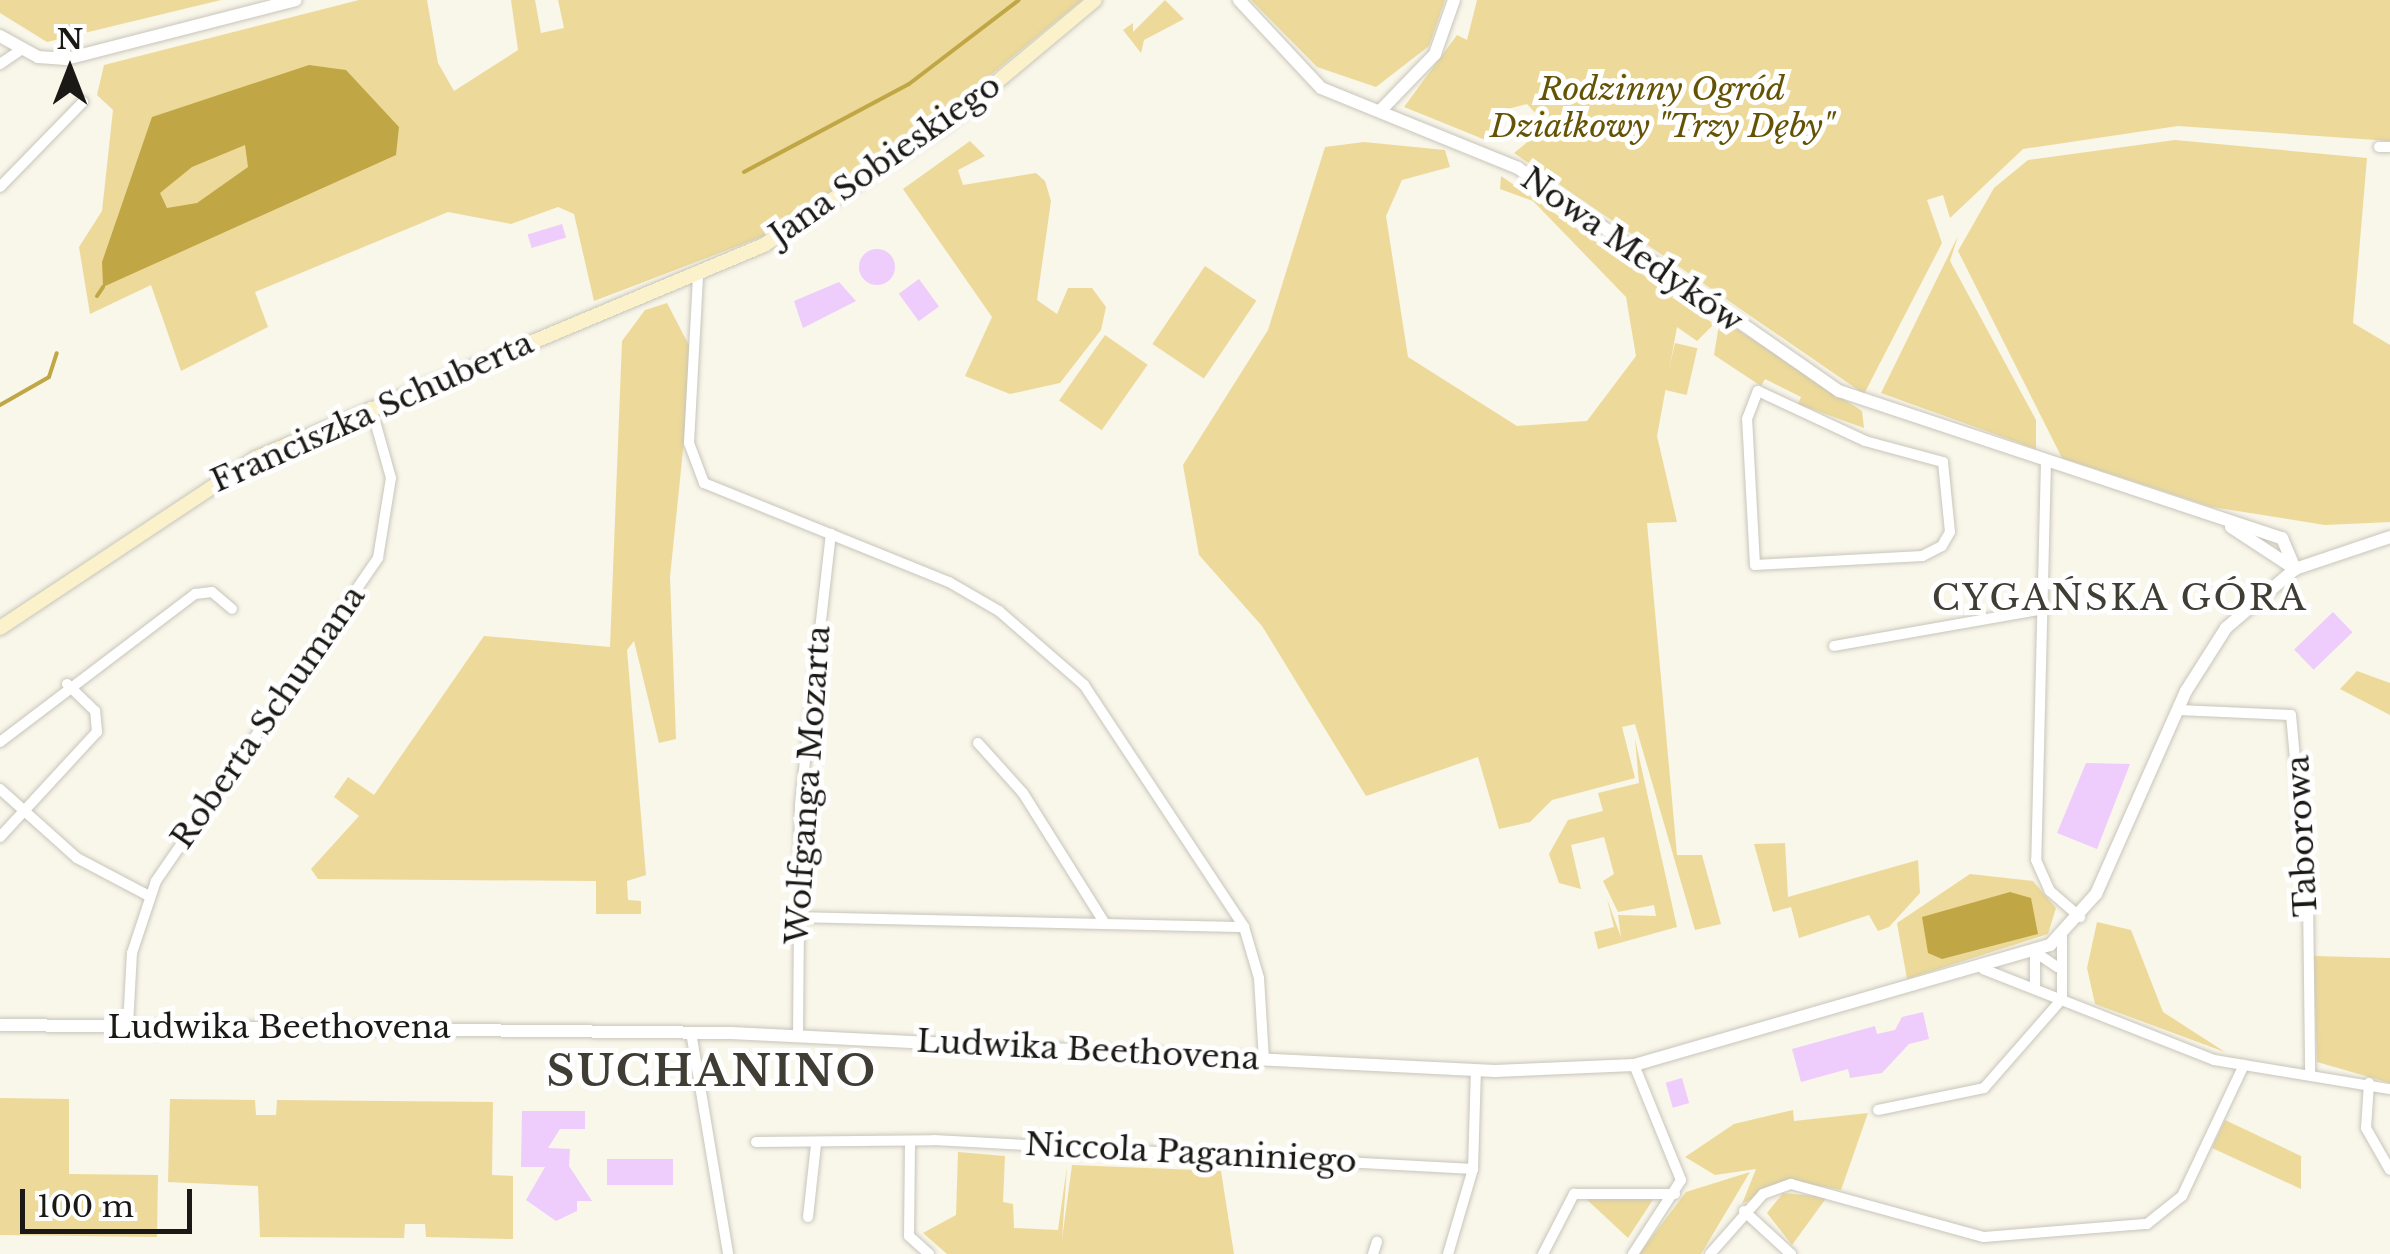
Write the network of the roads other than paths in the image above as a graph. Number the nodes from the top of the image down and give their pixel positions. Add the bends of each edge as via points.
1 (296, 0) edge
2 (1094, 0) edge
3 (1239, 0) edge
4 (1454, 0) edge
5 (0, 36) edge
6 (22, 49) junction
7 (0, 64) edge
8 (82, 102) dead end
9 (1381, 110) junction
10 (0, 187) edge
11 (698, 277) junction
12 (658, 292) joint
13 (1758, 391) joint
14 (371, 406) junction
15 (2046, 461) junction
16 (2222, 520) junction
17 (830, 534) junction
18 (2390, 537) edge
19 (2295, 569) junction
20 (232, 609) dead end
21 (2039, 610) junction
22 (0, 628) edge
23 (1834, 646) dead end
24 (67, 684) junction
25 (2178, 710) junction
26 (0, 742) edge
27 (978, 744) dead end
28 (0, 789) edge
29 (23, 812) junction
30 (0, 837) edge
31 (149, 896) junction
32 (796, 918) junction
33 (2081, 918) junction
34 (1104, 922) junction
35 (1244, 926) junction
36 (2062, 935) junction
37 (2035, 952) junction
38 (2056, 968) junction
39 (1983, 969) junction
40 (2036, 989) junction
41 (2062, 999) junction
42 (0, 1026) edge
43 (128, 1026) junction
44 (691, 1032) junction
45 (798, 1036) junction
46 (1264, 1059) junction
47 (1634, 1065) junction
48 (2244, 1065) junction
49 (1476, 1070) junction
50 (2310, 1073) junction
51 (2370, 1084) junction
52 (2390, 1089) edge
53 (1878, 1110) dead end
54 (756, 1142) dead end
55 (910, 1143) junction
56 (816, 1144) junction
57 (1473, 1169) junction
58 (2390, 1170) edge
59 (1675, 1194) junction
60 (1744, 1211) junction
61 (808, 1217) dead end
62 (909, 1236) junction
63 (728, 1254) edge
64 (909, 1254) edge
65 (929, 1254) edge
66 (1448, 1254) edge
67 (1543, 1254) edge
68 (1633, 1254) edge
69 (1710, 1254) edge
70 (1791, 1254) edge

1 - 6 street via 66,59
2 - 11 main road, Jana Sobieskiego via 892,163
3 - 9 street, Nowa Medyków via 1308,79
4 - 9 street via 1435,54
5 - 6 street
6 - 7 street
8 - 10 street
9 - 15 street, Nowa Medyków via 1518,168 1785,360 1875,405
11 - 12 main road, Jana Sobieskiego
11 - 17 street via 689,443 698,474 731,501
12 - 14 main road, Franciszka Schuberta
13 - 13 street via 1747,419 1755,565 1922,556 1942,546 1950,532 1943,462 1865,441
14 - 22 main road, Franciszka Schuberta via 215,480
14 - 31 street, Roberta Schumana via 391,478 378,558 172,852
15 - 16 street
15 - 21 street
16 - 19 street
16 - 19 street via 2282,538
17 - 32 street, Wolfganga Mozarta via 807,718
17 - 35 street via 949,582 1058,660 1136,754
18 - 19 street
19 - 25 street via 2226,628
20 - 24 street via 212,592 196,594
21 - 23 street
21 - 33 street via 2038,871
24 - 26 street
24 - 29 street via 94,711 97,732
25 - 33 street
25 - 50 street, Taborowa via 2291,715 2308,897
27 - 34 street via 1018,786
28 - 29 street
29 - 30 street
29 - 31 street via 77,858
31 - 43 street, Roberta Schumana via 132,952
32 - 34 street
32 - 45 street, Wolfganga Mozarta
33 - 36 street, Ludwika Beethovena
34 - 35 street
35 - 46 street via 1259,978
36 - 37 street, Ludwika Beethovena
36 - 38 street
37 - 38 street
37 - 39 street, Ludwika Beethovena
37 - 40 street
38 - 41 street
39 - 40 street
39 - 47 street, Ludwika Beethovena
40 - 41 street
41 - 48 street
41 - 53 street via 1984,1088
42 - 43 street, Ludwika Beethovena
43 - 44 street, Ludwika Beethovena
44 - 45 street, Ludwika Beethovena
44 - 63 street
45 - 46 street, Ludwika Beethovena
46 - 49 street, Ludwika Beethovena
47 - 49 street, Ludwika Beethovena
47 - 59 street via 1642,1100 1680,1169
48 - 50 street
48 - 60 street via 2182,1196 2148,1224 1984,1237 1791,1184
49 - 57 street
50 - 51 street
51 - 52 street
51 - 58 street via 2366,1128
54 - 56 street, Niccola Paganiniego
55 - 56 street, Niccola Paganiniego
55 - 57 street, Niccola Paganiniego
55 - 62 street
56 - 61 street
57 - 66 street
59 - 67 street via 1574,1194
59 - 68 street
60 - 69 street
60 - 70 street
62 - 64 street
62 - 65 street

